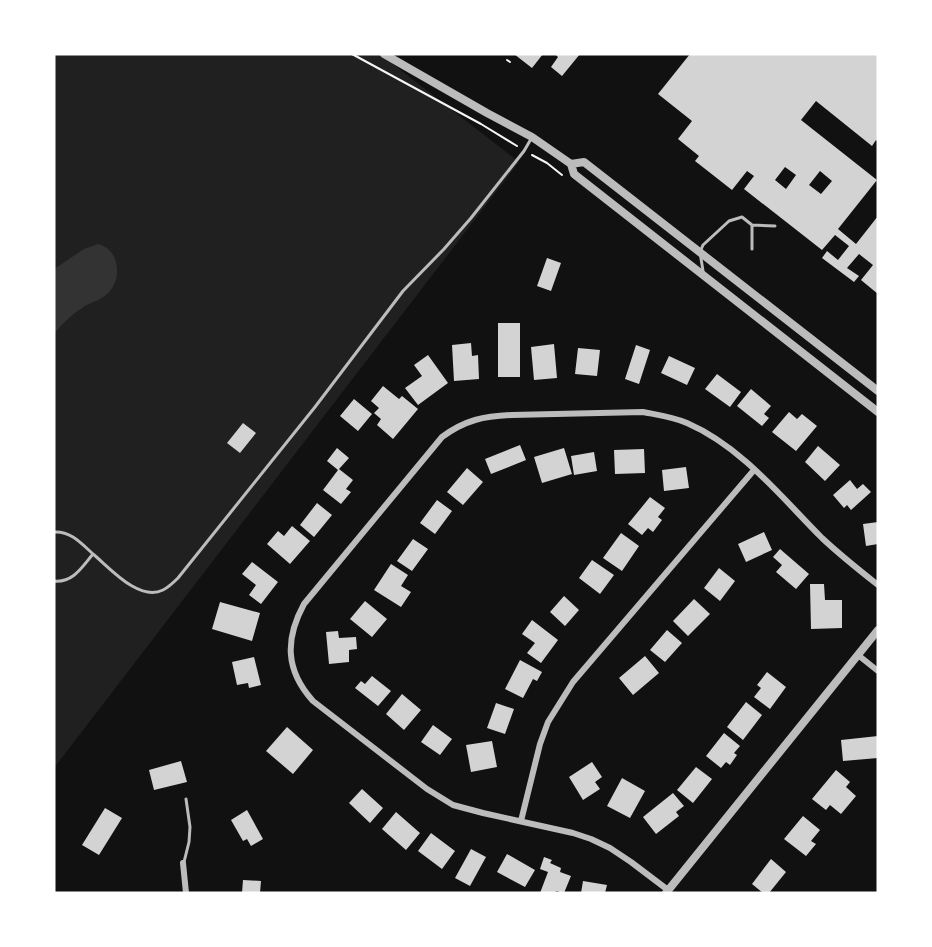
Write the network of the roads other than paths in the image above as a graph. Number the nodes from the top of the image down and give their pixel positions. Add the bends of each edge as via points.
1 (384, 54) edge
2 (532, 137) junction
3 (571, 164) junction
4 (752, 225) junction
5 (775, 226) dead end
6 (752, 249) dead end
7 (700, 252) junction
8 (703, 275) junction
9 (878, 391) edge
10 (878, 412) edge
11 (754, 470) junction
12 (54, 532) edge
13 (93, 554) junction
14 (54, 581) edge
15 (878, 585) edge
16 (878, 630) edge
17 (858, 655) junction
18 (878, 671) edge
19 (186, 798) dead end
20 (521, 821) junction
21 (183, 863) joint
22 (667, 892) edge
23 (186, 893) edge

1 - 2 street
2 - 3 street
2 - 13 lane via 471,218 403,291 178,578 163,590 147,593 121,578
3 - 7 street via 584,162
3 - 8 street via 574,174
4 - 5 lane
4 - 6 lane
4 - 7 lane via 742,217 729,221
7 - 8 lane
7 - 9 street
8 - 10 street
11 - 15 street
11 - 20 street via 573,682 548,722
11 - 20 street via 706,432 685,422 643,412 478,418 455,428 436,444 304,604 292,632 292,656 297,678 313,701 453,805
12 - 13 lane via 69,534
13 - 14 lane via 73,577
16 - 17 street
17 - 18 street
17 - 22 street
19 - 21 lane via 190,827
20 - 22 street via 591,839 610,848
21 - 23 street

